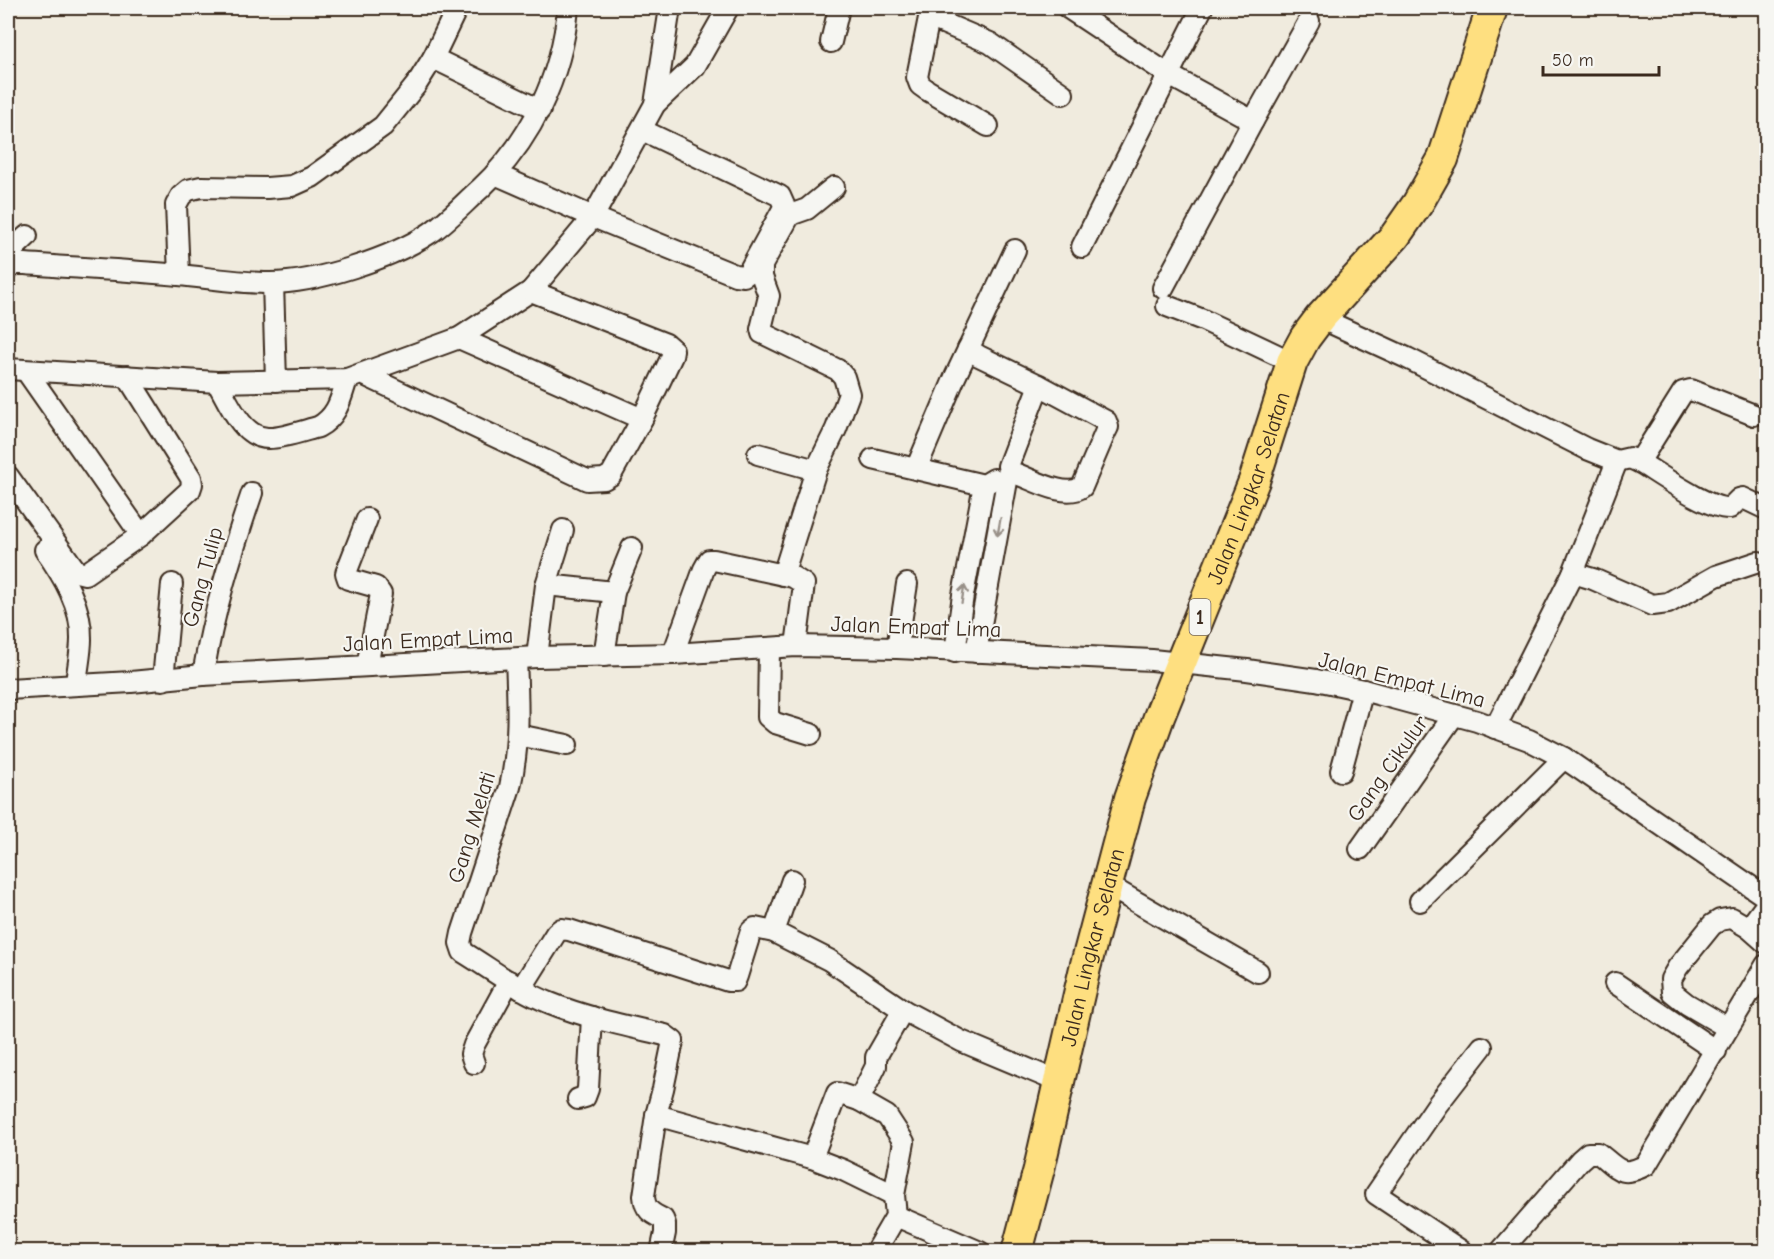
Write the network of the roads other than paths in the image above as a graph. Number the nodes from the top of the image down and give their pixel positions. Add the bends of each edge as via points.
1 (457, 8) edge
2 (568, 8) edge
3 (670, 8) edge
4 (728, 8) edge
5 (839, 8) edge
6 (1068, 8) edge
7 (1202, 8) edge
8 (930, 12) edge
9 (1489, 18) edge
10 (1309, 21) dead end
11 (831, 42) dead end
12 (664, 55) junction
13 (433, 58) junction
14 (696, 66) junction
15 (1169, 75) junction
16 (1063, 94) dead end
17 (655, 104) junction
18 (540, 110) junction
19 (1252, 121) junction
20 (988, 126) dead end
21 (642, 130) junction
22 (495, 174) junction
23 (834, 187) dead end
24 (593, 217) junction
25 (27, 236) dead end
26 (1082, 247) dead end
27 (1015, 250) dead end
28 (8, 254) edge
29 (8, 269) edge
30 (179, 275) junction
31 (273, 283) junction
32 (531, 291) junction
33 (1320, 318) junction
34 (459, 338) junction
35 (968, 349) junction
36 (1292, 362) junction
37 (17, 371) edge
38 (127, 376) junction
39 (355, 376) junction
40 (276, 381) junction
41 (217, 382) junction
42 (1039, 385) junction
43 (1754, 415) dead end
44 (642, 419) junction
45 (758, 454) dead end
46 (873, 459) dead end
47 (1617, 461) junction
48 (1640, 462) junction
49 (916, 469) junction
50 (816, 470) junction
51 (1009, 470) junction
52 (8, 476) edge
53 (984, 485) junction
54 (252, 493) dead end
55 (8, 495) edge
56 (1767, 509) edge
57 (367, 519) dead end
58 (563, 530) dead end
59 (141, 535) junction
60 (632, 548) dead end
61 (1767, 564) edge
62 (1573, 573) junction
63 (783, 575) junction
64 (172, 584) dead end
65 (907, 584) dead end
66 (546, 585) junction
67 (614, 592) junction
68 (796, 646) junction
69 (769, 648) junction
70 (897, 648) junction
71 (956, 652) junction
72 (976, 652) junction
73 (673, 654) junction
74 (604, 656) junction
75 (537, 657) junction
76 (516, 659) junction
77 (1182, 664) junction
78 (367, 666) junction
79 (203, 675) junction
80 (163, 680) junction
81 (76, 685) junction
82 (8, 689) edge
83 (1363, 690) junction
84 (1454, 715) junction
85 (1496, 728) junction
86 (811, 734) dead end
87 (518, 735) junction
88 (567, 746) dead end
89 (1564, 758) junction
90 (1341, 771) dead end
91 (1360, 849) dead end
92 (792, 880) dead end
93 (1107, 885) junction
94 (1767, 897) edge
95 (1420, 901) dead end
96 (1767, 905) edge
97 (1749, 928) junction
98 (774, 932) junction
99 (1767, 943) edge
100 (1767, 965) edge
101 (1258, 972) dead end
102 (1615, 983) dead end
103 (515, 985) junction
104 (903, 1010) junction
105 (592, 1017) junction
106 (1728, 1028) junction
107 (1482, 1047) dead end
108 (1716, 1051) junction
109 (474, 1063) dead end
110 (1059, 1082) junction
111 (578, 1100) dead end
112 (859, 1100) junction
113 (656, 1115) junction
114 (812, 1158) junction
115 (894, 1194) junction
116 (896, 1216) junction
117 (661, 1251) edge
118 (875, 1251) edge
119 (980, 1251) edge
120 (1017, 1251) edge
121 (1463, 1251) edge
122 (1500, 1251) edge

1 - 13 street
2 - 18 street via 565,35
3 - 12 street
4 - 14 street
5 - 11 street
6 - 15 street
7 - 15 street
8 - 16 street via 990,43
8 - 20 street via 916,77 920,85
9 - 33 highway, Jalan Lingkar Selatan / 1 via 1443,159 1395,236
10 - 19 street
12 - 14 street
12 - 17 street
13 - 18 street
13 - 30 street via 383,126 312,177 292,186 188,190 176,205
14 - 17 street
15 - 19 street
15 - 26 street
17 - 21 street
18 - 22 street
19 - 36 street via 1165,297 1203,320
21 - 24 street
21 - 24 street via 780,196 783,209 749,271 739,277
22 - 24 street
22 - 31 street via 431,232 401,249 362,265
23 - 50 street via 807,209 790,215 761,271 769,296 762,333 838,370 849,394
24 - 32 street
25 - 28 street
27 - 35 street
29 - 30 street via 25,264
30 - 31 street
31 - 40 street
32 - 34 street
32 - 44 street via 673,350
33 - 36 highway, Jalan Lingkar Selatan / 1
33 - 47 street
34 - 39 street
34 - 44 street
35 - 42 street
35 - 49 street
36 - 77 highway, Jalan Lingkar Selatan / 1 via 1260,466
37 - 38 street
37 - 59 street
38 - 41 street
38 - 59 street via 192,484
39 - 40 street
39 - 41 street via 325,423 268,438 245,427
39 - 44 street via 587,480 611,475
40 - 41 street
42 - 51 street via 1010,458
42 - 51 street via 1101,416 1108,427 1082,487 1076,491 1060,490
43 - 48 street via 1687,390
45 - 50 street
46 - 49 street
47 - 48 street via 1630,458
47 - 62 street
48 - 56 street via 1718,506 1730,508 1743,498
49 - 53 street
50 - 63 street
51 - 53 street
51 -> 72 street
52 - 59 street via 77,572 85,574
71 -> 53 street
54 - 79 street, Gang Tulip via 219,601
55 - 81 street via 62,574 73,600 81,638
57 - 78 street via 346,573 348,579 376,587 381,594
58 - 66 street
60 - 67 street
61 - 62 street via 1758,562 1716,576 1668,603 1652,606
62 - 85 street
63 - 68 street via 800,579 804,584
63 - 73 street via 709,560
64 - 80 street
65 - 70 street
66 - 67 street
66 - 75 street
67 - 74 street
68 - 69 street, Jalan Empat Lima
68 - 70 street, Jalan Empat Lima
69 - 73 street, Jalan Empat Lima
69 - 86 street via 768,717 775,723
70 - 71 street, Jalan Empat Lima
71 - 72 street, Jalan Empat Lima
72 - 77 street, Jalan Empat Lima
73 - 74 street, Jalan Empat Lima
74 - 75 street, Jalan Empat Lima
75 - 76 street, Jalan Empat Lima
76 - 78 street, Jalan Empat Lima
76 - 87 street, Gang Melati
77 - 83 street, Jalan Empat Lima
77 - 93 highway, Jalan Lingkar Selatan / 1 via 1139,771
78 - 79 street, Jalan Empat Lima
79 - 80 street, Jalan Empat Lima
80 - 81 street, Jalan Empat Lima
81 - 82 street, Jalan Empat Lima
83 - 84 street, Jalan Empat Lima
83 - 90 street
84 - 85 street, Jalan Empat Lima
84 - 91 street, Gang Cikulur
85 - 89 street, Jalan Empat Lima
87 - 88 street
87 - 103 street, Gang Melati via 510,787 460,943 463,952
89 - 94 street, Jalan Empat Lima
89 - 95 street
92 - 98 street
93 - 101 street
93 - 110 highway, Jalan Lingkar Selatan / 1
96 - 97 street
97 - 99 street
97 - 106 street via 1732,918 1712,925 1671,980 1672,992
98 - 103 street via 756,928 752,931 738,976 735,981 728,981 561,929
98 - 104 street via 829,960
100 - 106 street
102 - 108 street
103 - 105 street, Gang Melati via 548,1003
103 - 109 street via 474,1046
104 - 110 street via 962,1041
104 - 112 street via 876,1058 876,1066
105 - 111 street via 588,1089 585,1097
105 - 113 street, Gang Melati via 665,1035 673,1041
106 - 108 street
107 - 121 street via 1376,1194
108 - 122 street via 1646,1165 1627,1172 1598,1153 1588,1153
110 - 120 highway, Jalan Lingkar Selatan / 1
112 - 114 street via 837,1093
112 - 115 street via 887,1116 904,1142
113 - 114 street
113 - 117 street via 644,1196 645,1205 665,1224
114 - 115 street
115 - 116 street
116 - 118 street
116 - 119 street

